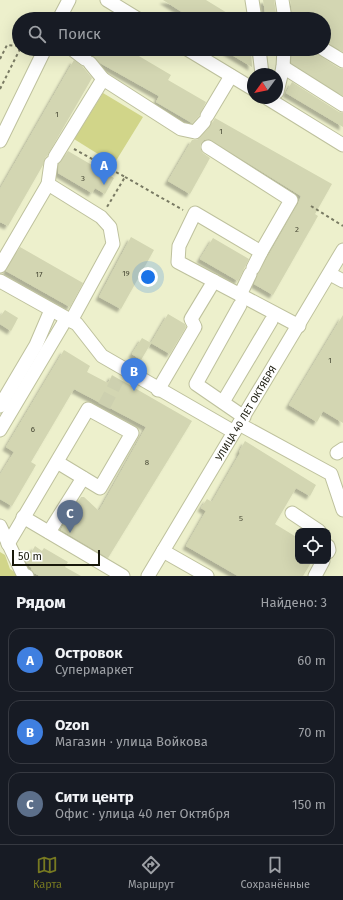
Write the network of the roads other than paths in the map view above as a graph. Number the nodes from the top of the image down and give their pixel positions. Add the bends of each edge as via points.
1 (107, 0) edge
2 (252, 0) edge
3 (282, 0) edge
4 (68, 1) edge
5 (124, 4) edge
6 (63, 12) edge
7 (69, 12) edge
8 (131, 12) edge
9 (254, 12) edge
10 (284, 12) edge
11 (331, 54) edge
12 (42, 56) edge
13 (81, 56) edge
14 (198, 56) edge
15 (260, 56) edge
16 (284, 56) edge
17 (343, 61) edge
18 (283, 67) joint
19 (261, 68) edge
20 (231, 76) junction
21 (103, 79) junction
22 (247, 85) edge
23 (282, 104) edge
24 (343, 105) edge
25 (202, 123) junction
26 (0, 141) edge
27 (343, 145) edge
28 (48, 184) junction
29 (343, 250) edge
30 (261, 252) junction
31 (0, 266) edge
32 (330, 274) junction
33 (0, 281) edge
34 (214, 281) junction
35 (343, 281) edge
36 (240, 300) junction
37 (51, 310) junction
38 (68, 320) junction
39 (271, 321) dead end
40 (299, 326) junction
41 (158, 390) junction
42 (223, 402) junction
43 (0, 406) edge
44 (239, 424) junction
45 (0, 430) edge
46 (56, 462) junction
47 (83, 478) junction
48 (343, 510) edge
49 (292, 513) dead end
50 (23, 517) junction
51 (0, 526) edge
52 (314, 528) edge
53 (49, 532) junction
54 (8, 544) junction
55 (163, 551) junction
56 (321, 564) edge
57 (27, 576) edge
58 (123, 576) edge
59 (148, 576) edge
60 (207, 576) edge
61 (315, 576) edge

1 - 5 street
2 - 9 street
3 - 10 street
4 - 6 street
4 - 7 street
5 - 8 street
11 - 17 street
12 - 26 street
13 - 21 street
14 - 20 street
15 - 19 street
16 - 18 street
18 - 24 street
20 - 22 street
20 - 25 street
21 - 25 street via 181,129
21 - 28 street via 53,160
23 - 27 street
25 - 30 street via 194,138 291,200
28 - 31 street
28 - 38 street via 101,217 110,227 114,244
29 - 32 street, УЛИЦА 40 ЛЕТ ОКТЯБРЯ
30 - 34 street via 195,213 179,246 178,262
30 - 36 street
32 - 35 street
32 - 40 street, УЛИЦА 40 ЛЕТ ОКТЯБРЯ
33 - 37 street
34 - 36 street
34 - 41 street via 191,319 195,327
36 - 40 street
36 - 42 street via 196,384
37 - 38 street
37 - 43 street via 36,345
38 - 41 street via 77,324 102,356 121,374
38 - 45 street
39 - 42 street
40 - 44 street, УЛИЦА 40 ЛЕТ ОКТЯБРЯ
41 - 44 street
42 - 44 street
44 - 48 street via 331,474
44 - 55 street, УЛИЦА 40 ЛЕТ ОКТЯБРЯ
46 - 47 street
46 - 47 street via 88,409 102,410 132,433 100,488
46 - 50 street
47 - 53 street
49 - 52 street
50 - 53 street
50 - 54 street
51 - 54 street
53 - 58 street
54 - 57 street via 23,574
55 - 59 street, УЛИЦА 40 ЛЕТ ОКТЯБРЯ
55 - 60 street
56 - 61 street

